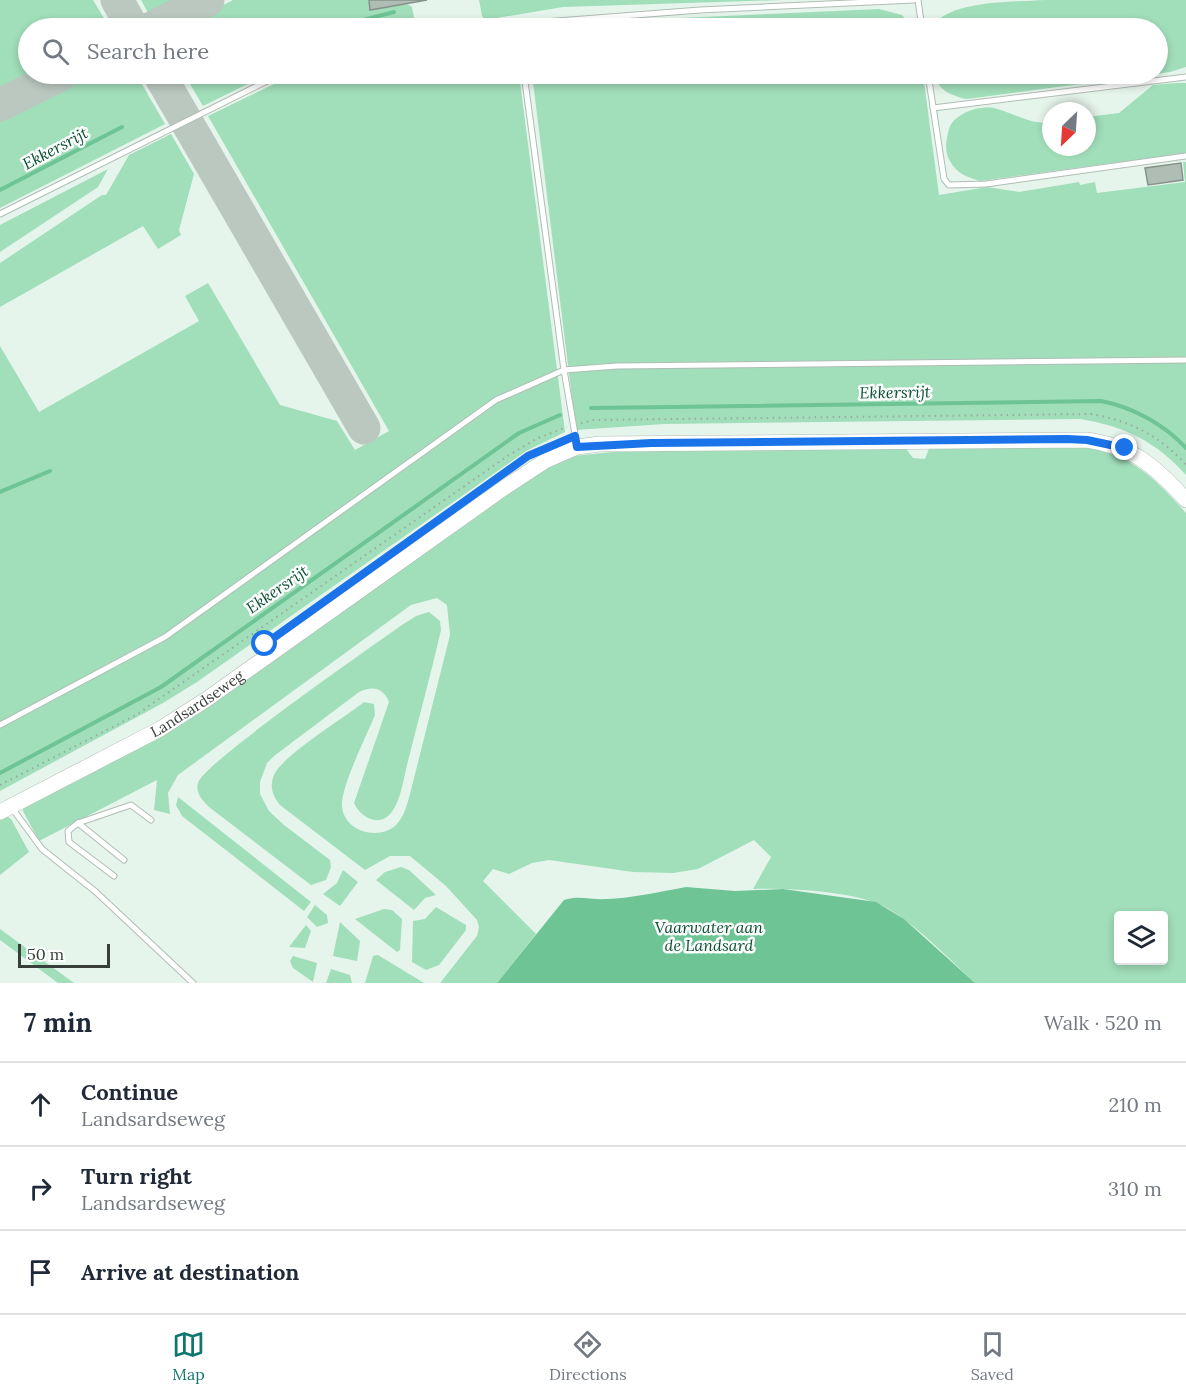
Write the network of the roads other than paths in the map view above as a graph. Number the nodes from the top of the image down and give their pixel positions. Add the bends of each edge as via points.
1 (916, 0) edge
2 (608, 18) edge
3 (920, 18) edge
4 (1186, 77) edge
5 (1168, 79) edge
6 (261, 84) edge
7 (525, 84) edge
8 (929, 84) edge
9 (1129, 84) edge
10 (933, 108) junction
11 (1186, 156) edge
12 (0, 214) edge
13 (1186, 360) edge
14 (564, 370) junction
15 (577, 447) junction
16 (1186, 500) edge
17 (0, 725) edge
18 (5, 809) edge
19 (151, 820) dead end
20 (78, 823) junction
21 (124, 860) dead end
22 (114, 876) dead end
23 (193, 983) edge

1 - 2 lane
1 - 3 lane
4 - 5 lane
6 - 12 lane
7 - 14 lane
8 - 10 lane
9 - 10 lane
10 - 11 lane via 948,185
13 - 14 lane via 617,366
14 - 15 lane
14 - 17 lane via 496,400 165,638
15 - 16 street, Landsardseweg via 641,443 1087,440 1125,448 1142,458
15 - 18 street, Landsardseweg via 545,461 501,490 197,705 159,729
18 - 23 lane via 42,849 96,892
19 - 20 lane via 130,805
20 - 21 lane
20 - 22 lane via 68,831 69,842

